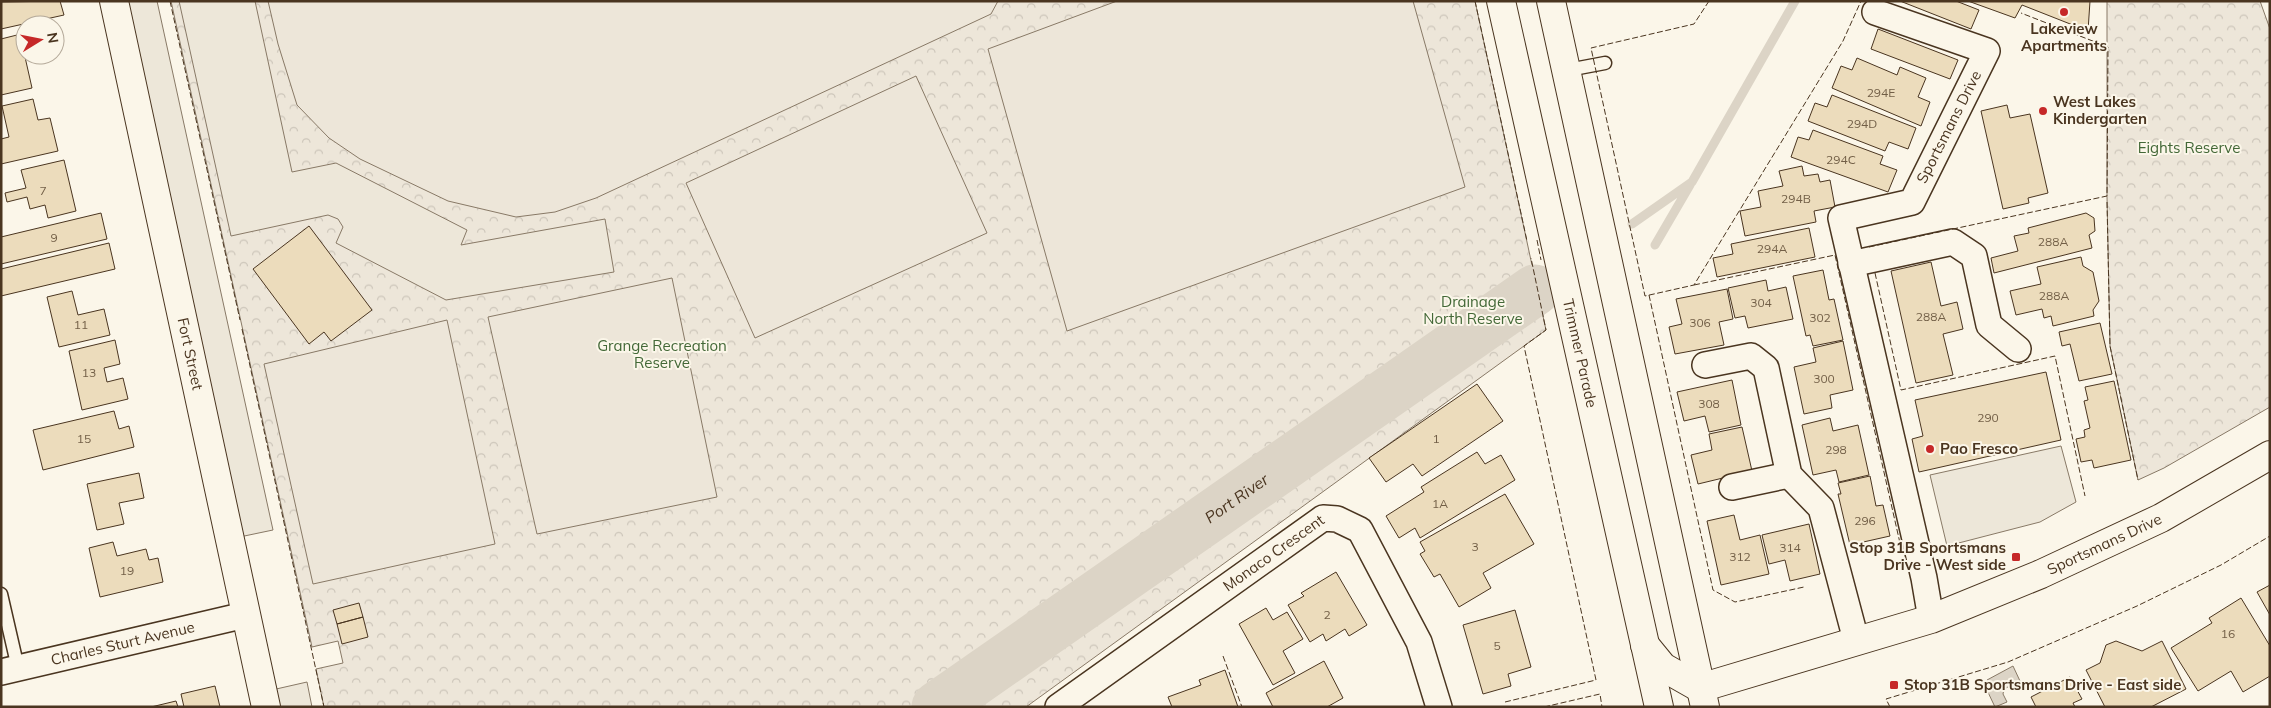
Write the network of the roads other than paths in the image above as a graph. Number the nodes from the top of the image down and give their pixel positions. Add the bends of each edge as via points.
1 (114, 1) edge
2 (1501, 1) edge
3 (1551, 1) edge
4 (1875, 12) dead end
5 (1605, 63) dead end
6 (1568, 70) junction
7 (1851, 264) junction
8 (2018, 350) dead end
9 (1704, 365) dead end
10 (2270, 455) edge
11 (1789, 475) junction
12 (1732, 487) dead end
13 (1, 594) edge
14 (245, 615) junction
15 (1931, 619) junction
16 (1856, 640) junction
17 (1644, 644) junction
18 (10, 670) edge
19 (1698, 700) edge
20 (266, 707) edge
21 (1058, 707) edge
22 (1439, 707) edge
23 (1659, 707) edge

1 - 14 main road, Fort Street
2 - 17 main road, Trimmer Parade
3 - 6 main road
4 - 7 street, Sportsmans Drive via 1987,51 1912,202 1841,218
5 - 6 lane
6 - 19 main road
7 - 8 street via 1953,242 1974,256 1989,325
7 - 15 street, Sportsmans Drive
9 - 11 street via 1751,356 1766,368
10 - 15 main road, Sportsmans Drive via 2160,518 2041,574
11 - 12 street
11 - 16 street via 1821,508
13 - 18 lane
14 - 18 street, Charles Sturt Avenue
14 - 20 main road, Fort Street
15 - 16 main road, Sportsmans Drive
16 - 19 main road, Sportsmans Drive
17 - 19 main road
17 - 23 main road, Trimmer Parade
21 - 22 street, Monaco Crescent via 1323,518 1337,518 1360,530 1419,642

